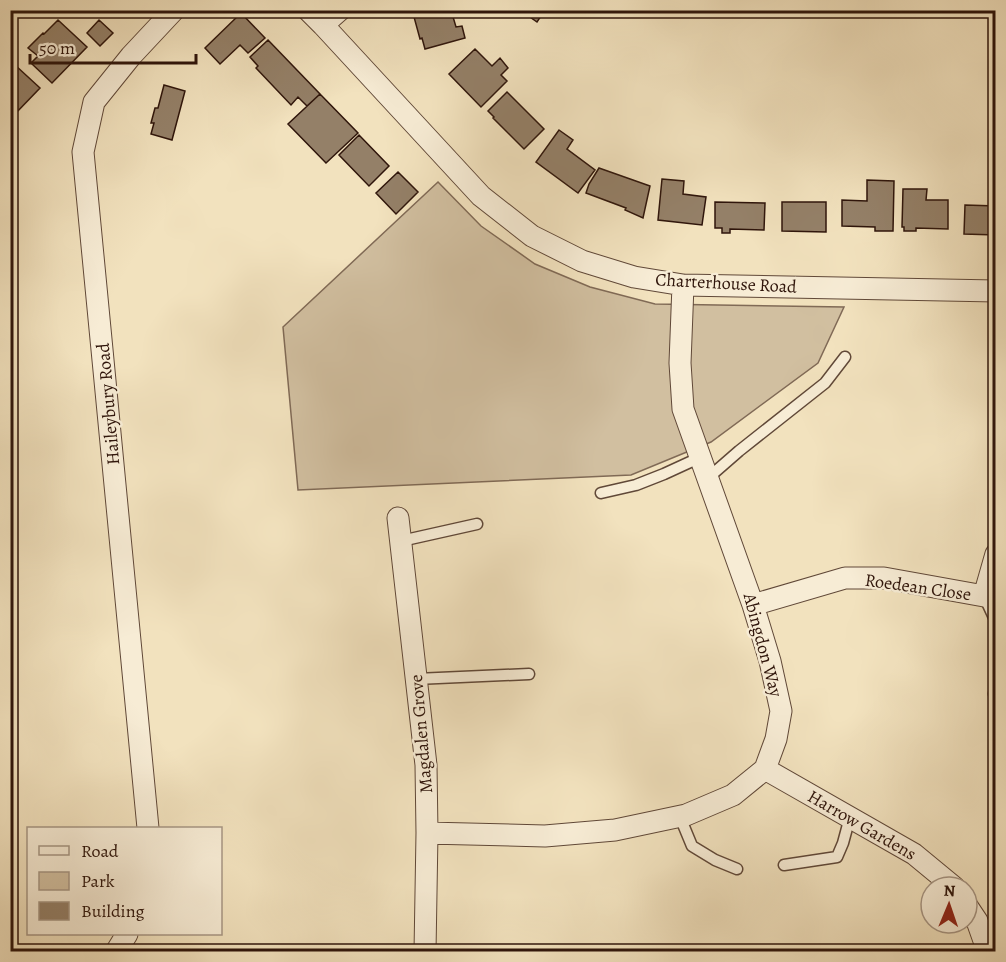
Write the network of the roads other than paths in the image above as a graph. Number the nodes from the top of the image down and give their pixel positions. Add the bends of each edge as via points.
1 (174, 10) edge
2 (340, 10) edge
3 (315, 18) edge
4 (683, 285) junction
5 (996, 291) edge
6 (845, 357) dead end
7 (701, 457) junction
8 (708, 478) junction
9 (601, 493) dead end
10 (398, 518) dead end
11 (477, 524) dead end
12 (401, 541) junction
13 (994, 561) edge
14 (984, 596) junction
15 (753, 604) junction
16 (996, 622) edge
17 (529, 674) dead end
18 (416, 679) junction
19 (996, 682) edge
20 (994, 694) dead end
21 (765, 769) junction
22 (680, 817) junction
23 (850, 818) junction
24 (148, 827) edge
25 (427, 833) junction
26 (784, 865) dead end
27 (737, 869) dead end
28 (939, 875) edge
29 (979, 926) edge
30 (126, 935) edge
31 (116, 951) edge
32 (425, 951) edge
33 (988, 951) edge

1 - 24 street, Haileybury Road via 94,102 83,152
2 - 3 street
3 - 4 street, Charterhouse Road via 481,196 532,236 582,261 634,277
4 - 5 street, Charterhouse Road
4 - 7 street, Abingdon Way via 683,408
6 - 8 lane via 825,383
7 - 8 street, Abingdon Way
7 - 9 lane via 636,485
8 - 15 street, Abingdon Way
10 - 12 street, Magdalen Grove
11 - 12 lane
12 - 18 street, Magdalen Grove
13 - 14 street, Roedean Close
14 - 15 street, Roedean Close via 884,578 845,578
14 - 16 lane
15 - 21 street, Abingdon Way via 781,711
17 - 18 lane
18 - 25 street, Magdalen Grove via 426,765
19 - 20 lane
21 - 22 street via 733,795
21 - 23 street, Harrow Gardens
22 - 25 street via 615,830 545,836
22 - 27 lane via 692,846
23 - 26 lane via 837,857
23 - 28 street, Harrow Gardens via 914,854
25 - 32 street, Magdalen Grove
29 - 33 street
30 - 31 street

